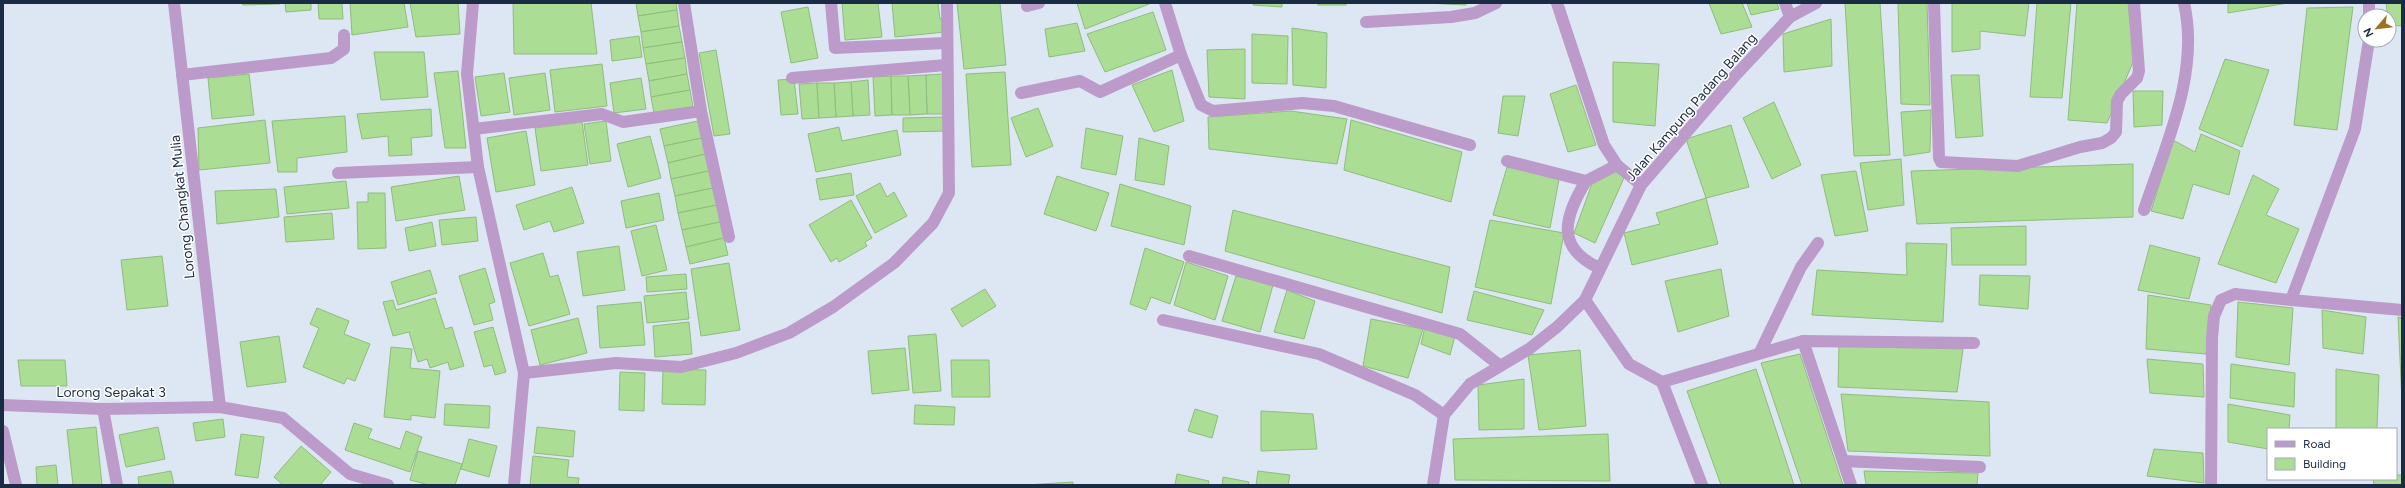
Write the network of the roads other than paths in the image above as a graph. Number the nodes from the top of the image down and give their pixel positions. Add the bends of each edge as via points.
1 (174, 3) edge
2 (473, 3) edge
3 (684, 3) edge
4 (831, 3) edge
5 (947, 3) edge
6 (1165, 3) edge
7 (1496, 3) edge
8 (1557, 3) edge
9 (1785, 3) edge
10 (1816, 3) edge
11 (1934, 3) edge
12 (2134, 3) edge
13 (2184, 3) edge
14 (1790, 17) junction
15 (1366, 22) dead end
16 (344, 35) dead end
17 (946, 42) junction
18 (2368, 48) edge
19 (1181, 55) junction
20 (946, 65) junction
21 (182, 75) junction
22 (792, 78) dead end
23 (1021, 92) dead end
24 (701, 111) junction
25 (474, 129) junction
26 (1470, 145) dead end
27 (1507, 161) dead end
28 (1616, 166) junction
29 (478, 167) junction
30 (338, 173) dead end
31 (1586, 181) junction
32 (1641, 185) junction
33 (2144, 210) dead end
34 (729, 237) dead end
35 (1818, 243) dead end
36 (1189, 256) dead end
37 (1599, 268) junction
38 (1585, 300) junction
39 (2291, 300) junction
40 (2402, 310) edge
41 (1163, 320) dead end
42 (1803, 341) junction
43 (1974, 343) dead end
44 (1760, 352) junction
45 (1499, 365) junction
46 (524, 373) junction
47 (1662, 382) junction
48 (3, 405) edge
49 (220, 407) junction
50 (103, 409) junction
51 (1444, 415) junction
52 (3, 432) edge
53 (1843, 461) junction
54 (1980, 467) dead end
55 (16, 485) edge
56 (117, 485) edge
57 (388, 485) edge
58 (514, 485) edge
59 (1434, 485) edge
60 (1702, 485) edge
61 (1851, 485) edge
62 (2211, 485) edge

1 - 21 street, Lorong Changkat Mulia
2 - 25 street via 467,74
3 - 24 street
4 - 17 street via 835,48
5 - 17 street
6 - 19 street
7 - 15 street via 1475,13 1451,17
8 - 28 street via 1594,120
9 - 14 street
10 - 14 street, Jalan Kampung Padang Balang
11 - 12 street via 1940,162 2018,166 2102,143 2116,132 2117,101 2137,78 2139,71
13 - 33 street via 2188,22 2185,84
14 - 32 street, Jalan Kampung Padang Balang via 1734,77
16 - 21 street via 344,49 331,58
17 - 20 street
18 - 39 street via 2354,129
19 - 23 street via 1100,92 1080,81
19 - 26 street via 1201,105 1213,111 1302,103 1334,106
20 - 22 street
20 - 46 street via 950,136 949,193 933,223 894,263 833,307 789,333 736,353 681,367 616,363
21 - 49 street, Lorong Changkat Mulia
24 - 25 street via 622,122 602,114
24 - 34 street
25 - 29 street
27 - 31 street
28 - 31 street
28 - 32 street
29 - 30 street
29 - 46 street
31 - 37 street via 1576,198 1567,236 1572,250 1584,261
32 - 37 street, Jalan Kampung Padang Balang
35 - 44 street via 1801,267
36 - 45 street via 1460,334
37 - 38 street, Jalan Kampung Padang Balang
38 - 45 street, Jalan Kampung Padang Balang via 1529,349
38 - 47 street via 1629,364
39 - 40 street
39 - 62 street via 2235,294 2221,300 2214,316
41 - 51 street via 1319,354 1415,395
42 - 43 street
42 - 44 street
42 - 53 street
44 - 47 street
45 - 51 street, Jalan Kampung Padang Balang via 1470,384
46 - 58 street
47 - 60 street
48 - 50 street, Lorong Sepakat 3
49 - 50 street, Lorong Sepakat 3
49 - 57 street via 283,418 350,474
50 - 56 street
51 - 59 street
52 - 55 street
53 - 54 street
53 - 61 street

